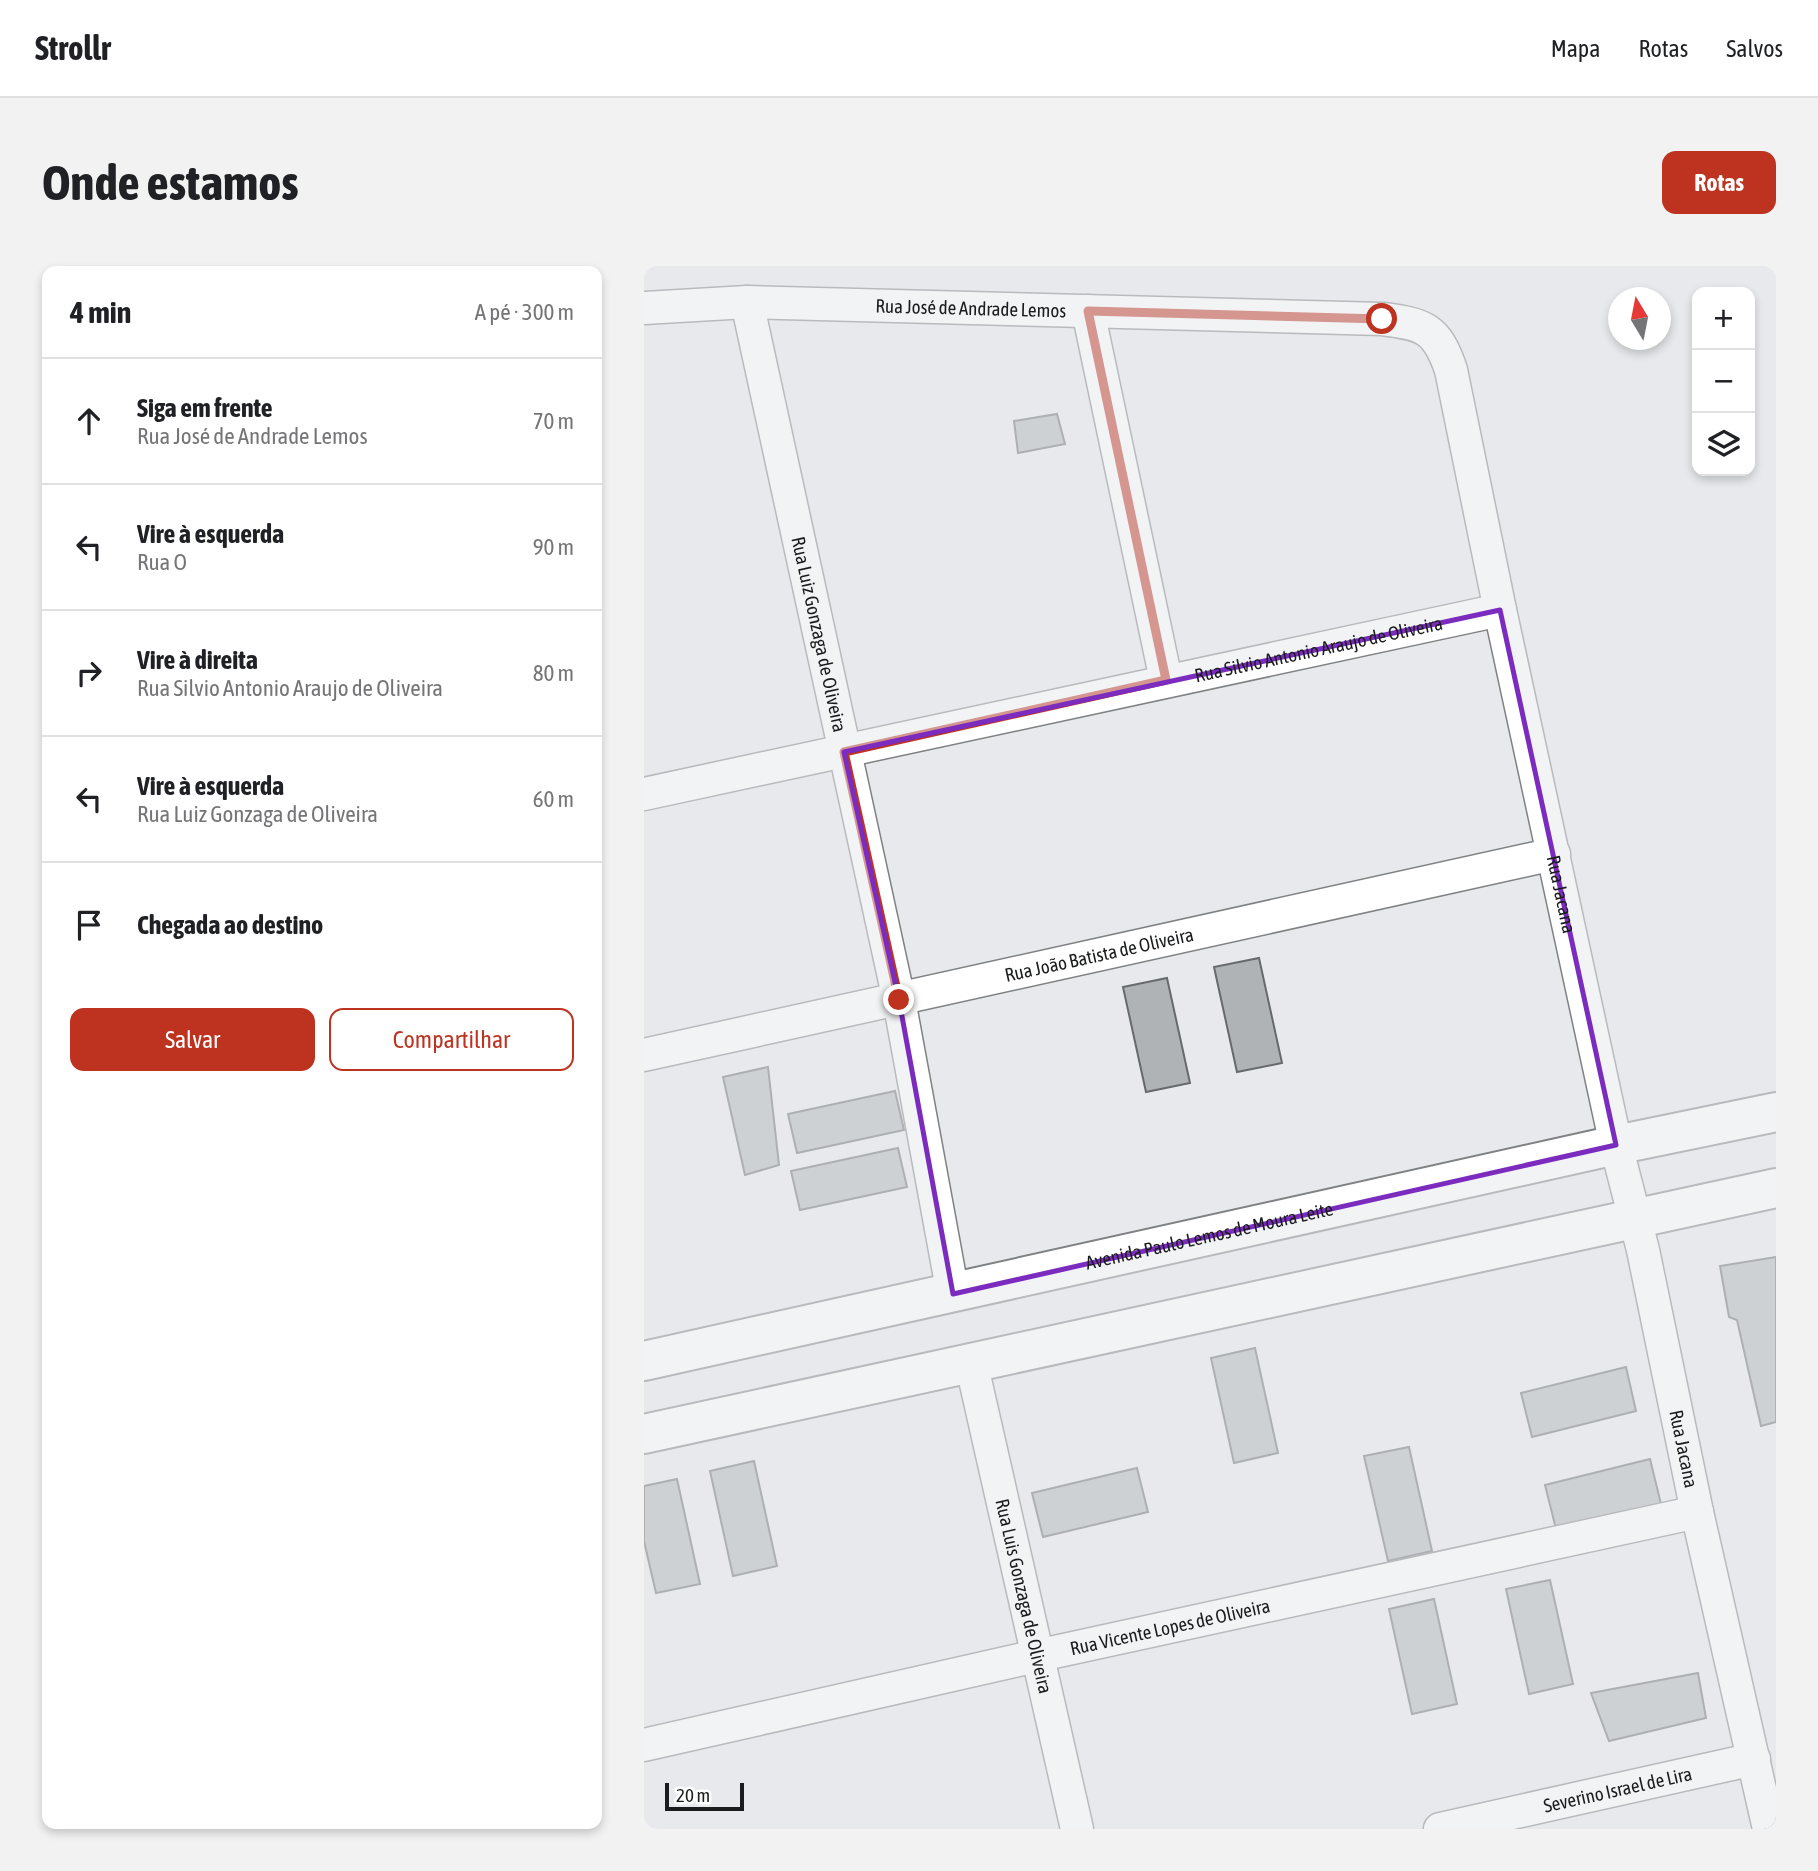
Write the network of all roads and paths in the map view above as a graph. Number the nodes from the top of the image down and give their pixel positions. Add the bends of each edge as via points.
1 (747, 302) junction
2 (644, 308) edge
3 (1088, 311) junction
4 (1382, 319) joint
5 (1500, 610) junction
6 (1166, 680) junction
7 (844, 752) junction
8 (644, 794) edge
9 (1554, 854) junction
10 (899, 1000) junction
11 (644, 1055) edge
12 (1776, 1112) edge
13 (1616, 1145) junction
14 (1776, 1188) edge
15 (1635, 1218) junction
16 (953, 1294) junction
17 (644, 1361) edge
18 (971, 1362) junction
19 (644, 1434) edge
20 (1697, 1512) junction
21 (1036, 1656) junction
22 (644, 1745) edge
23 (1754, 1759) junction
24 (1077, 1829) edge
25 (1440, 1829) edge
26 (1769, 1829) edge

1 - 2 street, Rua José de Andrade Lemos
1 - 3 street, Rua José de Andrade Lemos
1 - 7 street, Rua Luiz Gonzaga de Oliveira
3 - 4 street, Rua José de Andrade Lemos
3 - 6 street
4 - 5 street, Rua Jacana via 1413,322 1427,329 1444,351
5 - 6 street, Rua Silvio Antonio Araujo de Oliveira
5 - 9 street, Rua Jacana
6 - 7 street, Rua Silvio Antonio Araujo de Oliveira
7 - 8 street, Rua Silvio Antonio Araujo de Oliveira
7 - 10 street, Rua Luiz Gonzaga de Oliveira
9 - 10 street, Rua João Batista de Oliveira
9 - 13 street, Rua Jacana
10 - 11 street, Rua João Batista de Oliveira
10 - 16 street, Rua Luiz Gonzaga de Oliveira
12 - 13 street, Avenida Paulo Lemos de Moura Leite
13 - 15 street, Rua Jacana
13 - 16 street, Avenida Paulo Lemos de Moura Leite
14 - 15 street
15 - 18 street
15 - 20 street, Rua Jacana
16 - 17 street, Avenida Paulo Lemos de Moura Leite
18 - 19 street
18 - 21 street, Rua Luis Gonzaga de Oliveira
20 - 21 street, Rua Vicente Lopes de Oliveira
20 - 23 street, Rua Jacana
21 - 22 street, Rua Vicente Lopes de Oliveira
21 - 24 street, Rua Luis Gonzaga de Oliveira
23 - 25 street, Severino Israel de Lira
23 - 26 street, Rua Jacana

